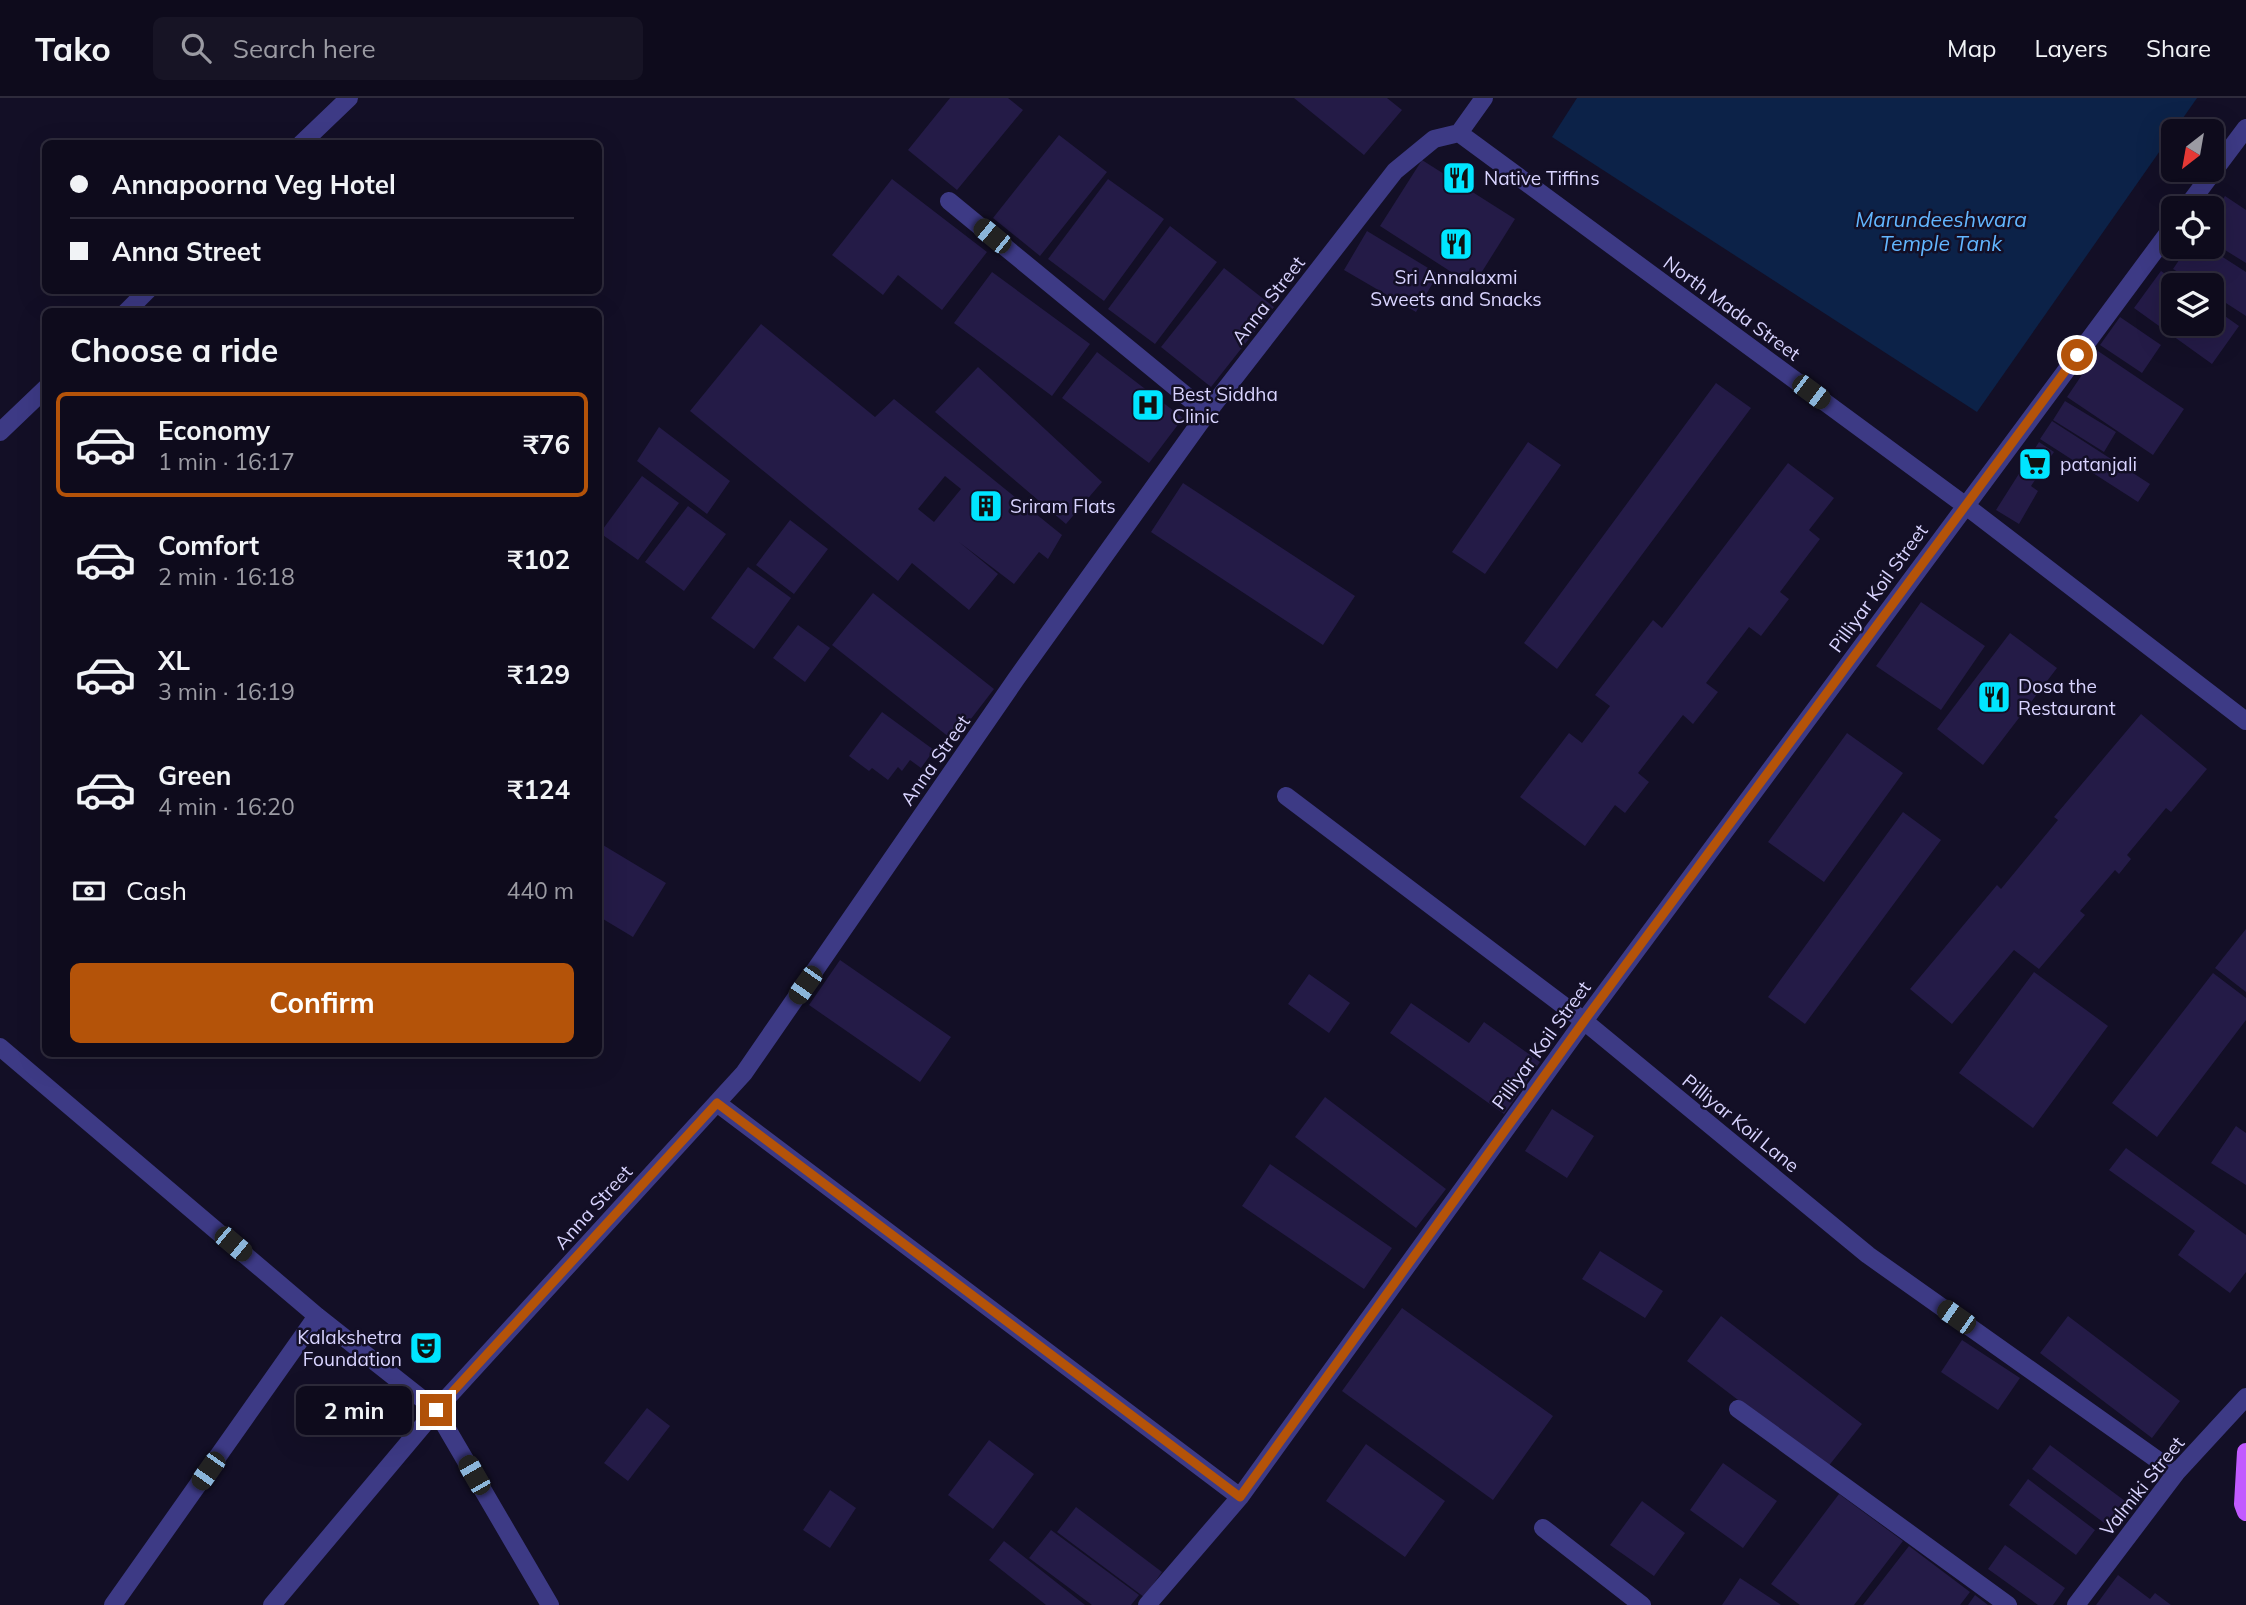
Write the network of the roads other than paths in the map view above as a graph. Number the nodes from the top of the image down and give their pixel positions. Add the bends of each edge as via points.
1 (349, 98) edge
2 (1484, 98) edge
3 (2246, 128) edge
4 (1459, 133) junction
5 (305, 140) edge
6 (2195, 196) edge
7 (949, 201) dead end
8 (2161, 243) edge
9 (144, 294) edge
10 (130, 308) edge
11 (42, 392) edge
12 (1207, 413) junction
13 (0, 432) edge
14 (1966, 506) junction
15 (2246, 721) edge
16 (1286, 796) dead end
17 (1584, 1021) junction
18 (0, 1047) edge
19 (717, 1103) junction
20 (317, 1316) junction
21 (2246, 1397) edge
22 (1738, 1409) dead end
23 (436, 1410) junction
24 (2246, 1452) edge
25 (2176, 1473) junction
26 (1240, 1497) junction
27 (2246, 1512) edge
28 (1543, 1528) dead end
29 (114, 1605) edge
30 (272, 1605) edge
31 (550, 1605) edge
32 (1147, 1605) edge
33 (1642, 1605) edge
34 (2008, 1605) edge
35 (2076, 1605) edge

1 - 5 street
2 - 4 street
3 - 6 street
4 - 12 street, Anna Street via 1434,139 1395,171
4 - 14 street, North Mada Street
7 - 12 street
8 - 14 street, Pilliyar Koil Street
9 - 10 street
11 - 13 street
12 - 19 street, Anna Street via 1016,679 744,1073
14 - 15 street, North Mada Street
14 - 17 street, Pilliyar Koil Street
16 - 17 street, Pilliyar Koil Lane
17 - 25 street, Pilliyar Koil Lane via 1868,1255
17 - 26 street, Pilliyar Koil Street
18 - 20 street
19 - 23 street, Anna Street
19 - 26 street
20 - 23 street
20 - 29 street
21 - 25 street, Valmiki Street
22 - 34 street
23 - 30 street, Anna Street
23 - 31 street
24 - 27 main road
25 - 35 street, Valmiki Street
26 - 32 street, Pilliyar Koil Street
28 - 33 street

